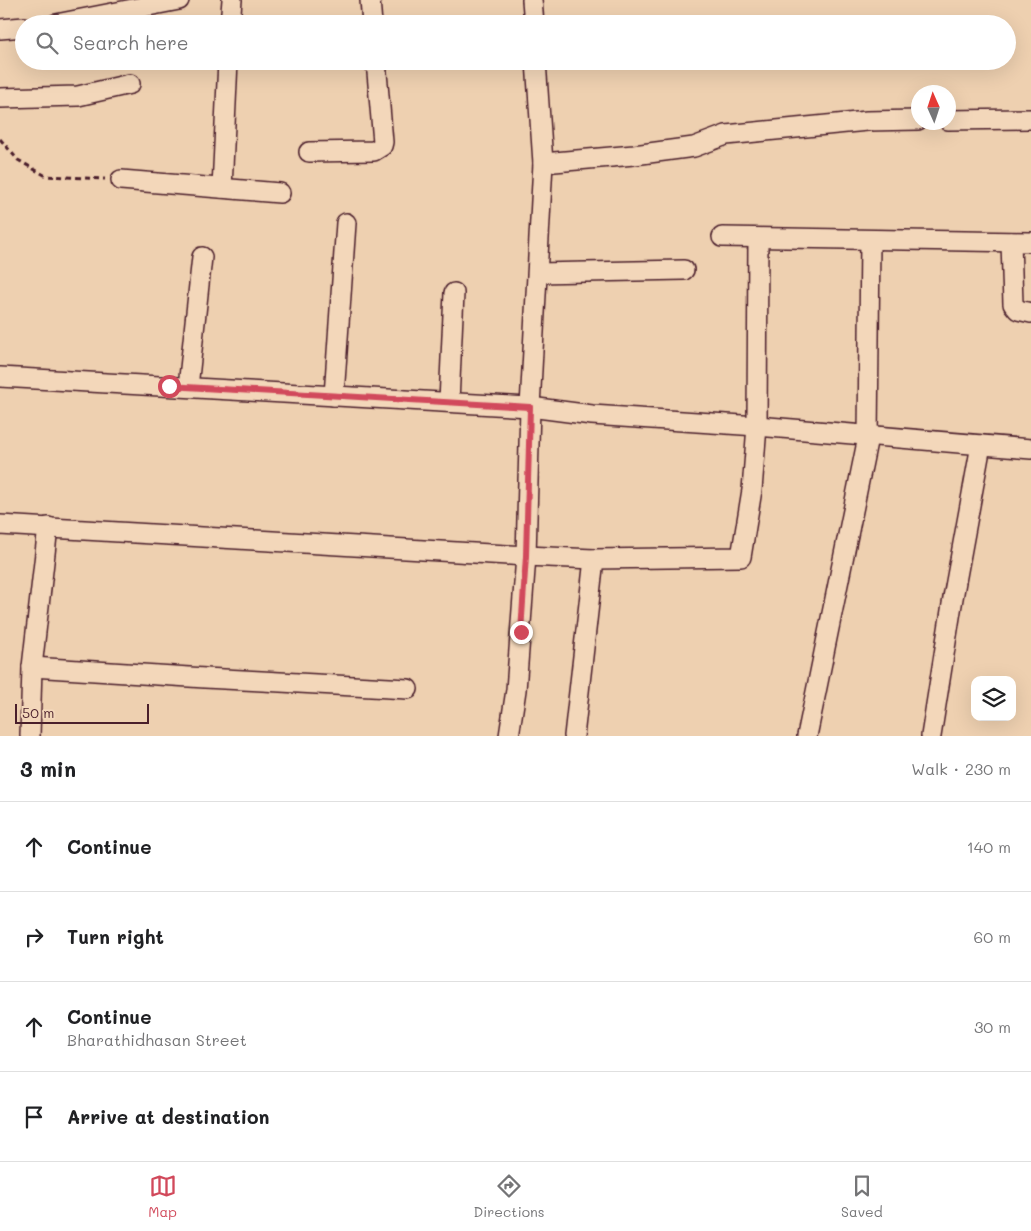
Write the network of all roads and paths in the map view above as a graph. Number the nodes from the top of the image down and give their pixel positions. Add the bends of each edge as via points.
1 (179, 0) edge
2 (232, 0) edge
3 (370, 0) edge
4 (532, 0) edge
5 (102, 15) edge
6 (231, 15) edge
7 (371, 15) edge
8 (533, 15) edge
9 (15, 28) edge
10 (0, 29) edge
11 (228, 70) edge
12 (377, 70) edge
13 (537, 70) edge
14 (130, 84) dead end
15 (0, 98) edge
16 (1031, 119) edge
17 (911, 120) edge
18 (956, 120) edge
19 (0, 139) edge
20 (309, 152) dead end
21 (543, 163) junction
22 (121, 180) joint
23 (222, 188) junction
24 (280, 193) dead end
25 (346, 223) dead end
26 (722, 237) dead end
27 (758, 238) junction
28 (870, 240) junction
29 (1011, 242) junction
30 (1031, 242) edge
31 (202, 257) dead end
32 (684, 270) dead end
33 (538, 273) junction
34 (454, 293) dead end
35 (1031, 313) edge
36 (0, 377) edge
37 (188, 387) junction
38 (334, 396) junction
39 (449, 402) junction
40 (530, 407) junction
41 (757, 426) junction
42 (868, 437) junction
43 (981, 445) junction
44 (1031, 449) edge
45 (0, 525) edge
46 (48, 527) junction
47 (526, 556) junction
48 (594, 559) junction
49 (32, 667) junction
50 (408, 689) dead end
51 (30, 736) edge
52 (509, 736) edge
53 (574, 736) edge
54 (807, 736) edge
55 (931, 736) edge

1 - 5 street
2 - 6 street
3 - 7 street
4 - 8 street
9 - 10 street
11 - 23 street
12 - 20 street via 382,146 374,151
13 - 21 street
14 - 15 street via 78,96
16 - 18 street
17 - 21 street via 867,121 726,136 694,147
19 - 22 path via 18,160 46,176
21 - 33 street
22 - 23 street
23 - 24 street
25 - 38 street
26 - 27 street
27 - 28 street
27 - 41 street
28 - 29 street
28 - 42 street
29 - 30 street
29 - 35 street via 1013,304 1018,310
31 - 37 street
32 - 33 street
33 - 40 street
34 - 39 street
36 - 37 street
37 - 38 street
38 - 39 street
39 - 40 street
40 - 41 street via 592,415
40 - 47 street
41 - 42 street
41 - 48 street via 742,557
42 - 43 street
42 - 54 street
43 - 44 street
43 - 55 street via 952,598
45 - 46 street
46 - 47 street
46 - 49 street
47 - 48 street
47 - 52 street via 516,690
48 - 53 street
49 - 50 street
49 - 51 street

